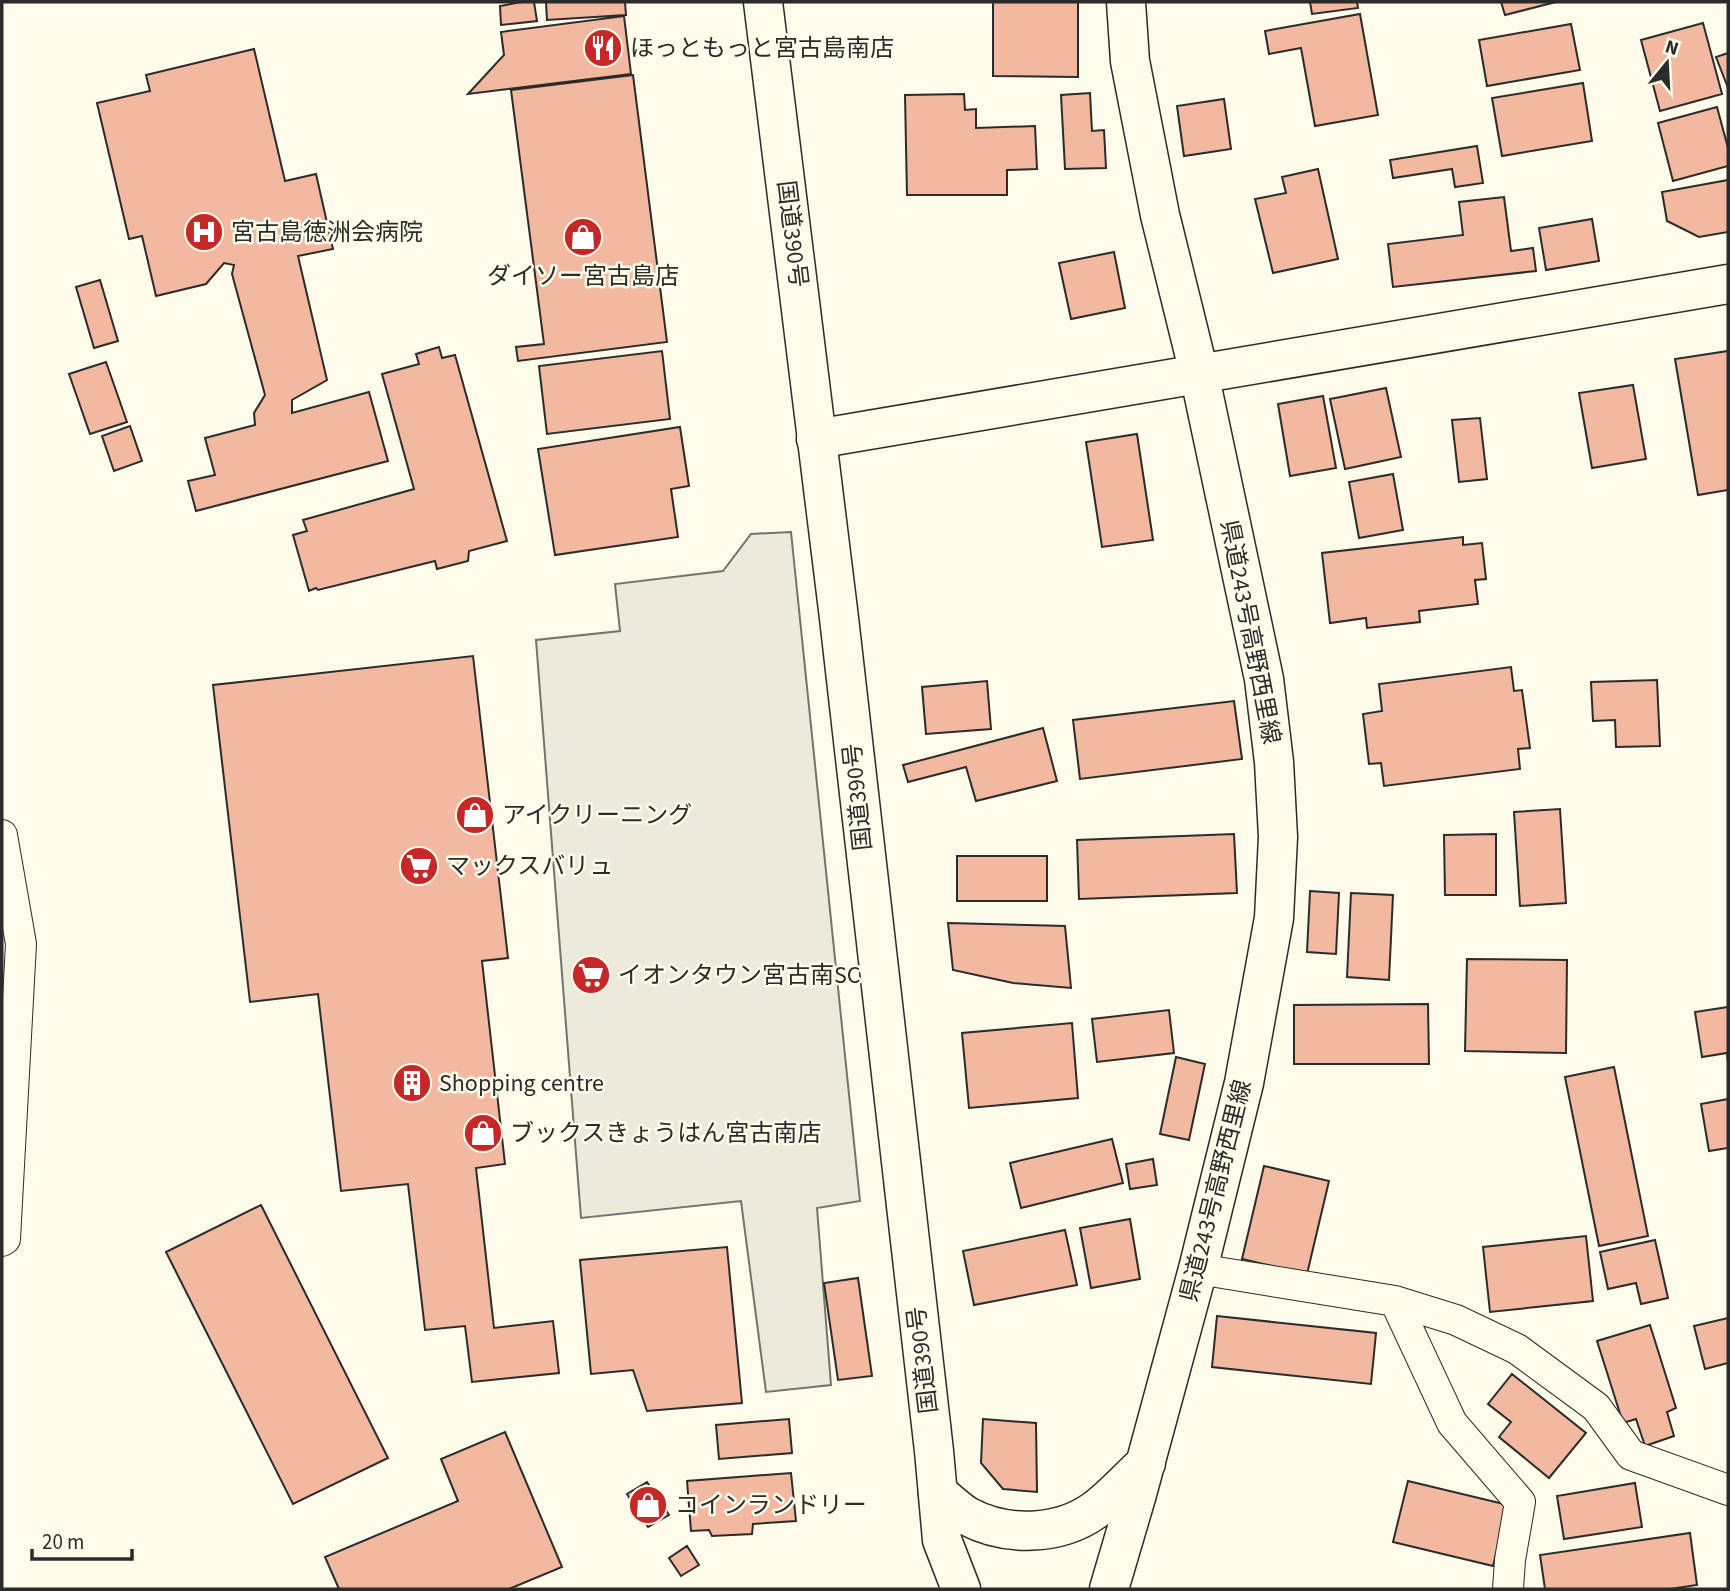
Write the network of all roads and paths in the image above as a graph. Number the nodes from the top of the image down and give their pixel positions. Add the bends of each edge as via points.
1 (762, 2) edge
2 (1126, 2) edge
3 (1728, 284) edge
4 (1199, 373) junction
5 (816, 439) junction
6 (2, 835) edge
7 (2, 1241) edge
8 (1198, 1269) junction
9 (1395, 1301) junction
10 (1146, 1463) junction
11 (1728, 1490) edge
12 (938, 1493) junction
13 (942, 1540) junction
14 (941, 1589) edge
15 (961, 1589) edge
16 (1109, 1589) edge
17 (1508, 1589) edge

1 - 5 main road, 国道390号
2 - 4 main road, 県道243号高野西里線 via 1132,74 1160,215
3 - 4 main road
4 - 5 main road
4 - 8 main road, 県道243号高野西里線 via 1264,679 1278,837 1274,918 1244,1083
5 - 12 main road, 国道390号
6 - 7 street via 21,944
8 - 9 street
8 - 10 main road, 県道243号高野西里線
9 - 11 street via 1456,1320 1517,1349 1596,1407 1631,1455
9 - 17 street via 1452,1423 1520,1502
10 - 12 main road via 1096,1510 1076,1521 1034,1532 967,1516
10 - 16 main road, 県道243号高野西里線
12 - 13 main road, 国道390号
13 - 14 main road
13 - 15 main road, 国道390号

